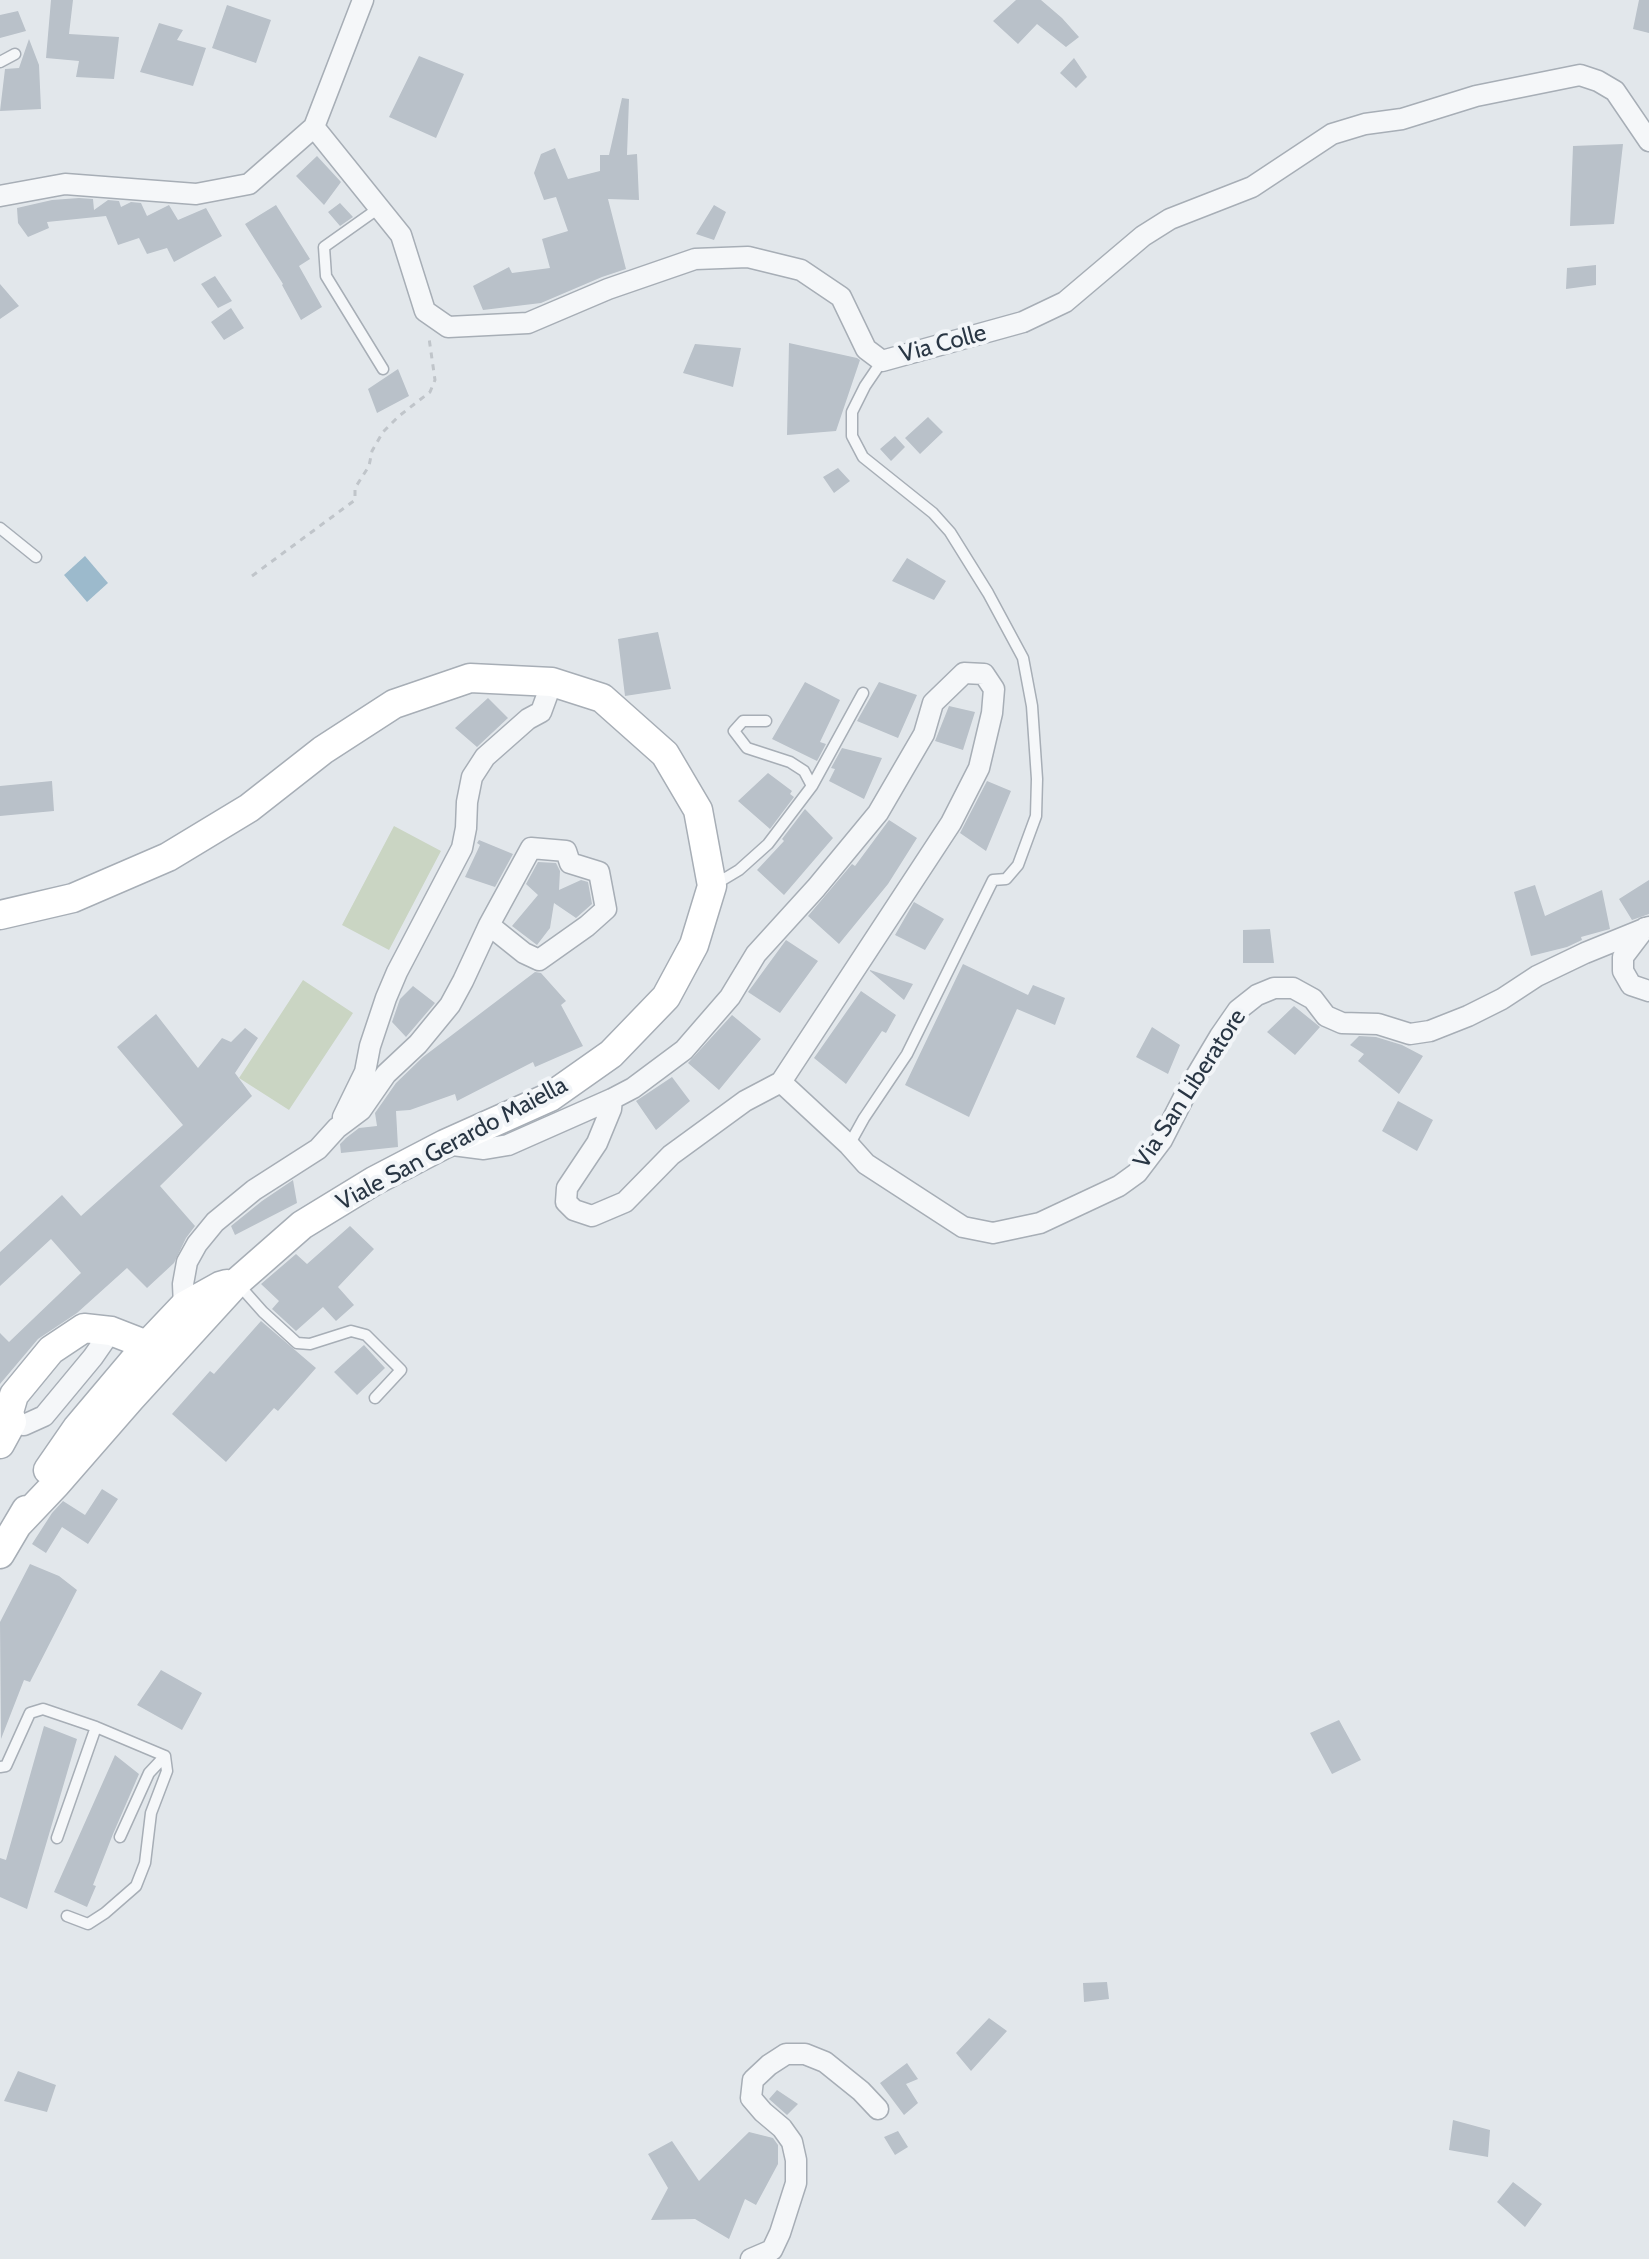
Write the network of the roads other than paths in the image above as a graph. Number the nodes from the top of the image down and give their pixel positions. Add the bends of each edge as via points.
1 (363, 0) edge
2 (15, 54) dead end
3 (0, 62) edge
4 (314, 127) junction
5 (1649, 141) edge
6 (0, 196) edge
7 (380, 208) junction
8 (882, 361) junction
9 (383, 369) dead end
10 (0, 528) edge
11 (36, 557) dead end
12 (552, 682) junction
13 (863, 693) dead end
14 (766, 721) dead end
15 (812, 786) junction
16 (712, 886) junction
17 (0, 915) edge
18 (489, 925) junction
19 (1647, 928) edge
20 (1649, 991) edge
21 (781, 1082) junction
22 (612, 1099) junction
23 (337, 1128) junction
24 (445, 1144) junction
25 (849, 1145) junction
26 (237, 1282) junction
27 (184, 1306) junction
28 (147, 1345) junction
29 (375, 1398) dead end
30 (4, 1428) edge
31 (18, 1524) junction
32 (0, 1554) edge
33 (96, 1727) junction
34 (165, 1756) junction
35 (0, 1767) edge
36 (120, 1837) dead end
37 (57, 1838) dead end
38 (67, 1916) dead end
39 (878, 2109) dead end
40 (751, 2259) edge

1 - 4 street
2 - 3 lane
4 - 6 street via 249,184 196,194 65,184
4 - 7 street
5 - 8 street, Via Colle via 1615,91 1580,75 1365,124 1332,134 1252,187 1170,219 1065,302 1037,316
7 - 8 street, Via Colle via 401,235 425,311 448,327 528,323 695,259 748,257 801,270 841,297 866,349
7 - 9 lane via 324,247 326,276
8 - 25 lane via 852,412 852,436 863,457 950,532 1023,658 1032,706 1036,816 1018,865 1006,879 993,880 907,1054
10 - 11 lane
12 - 16 main road, Viale San Gerardo Maiella via 602,698 665,754 698,810
12 - 17 main road, Viale San Gerardo Maiella via 470,678 394,704 323,750 249,808 168,857 73,898
12 - 23 street via 541,712 485,757 472,777 462,848 397,972 365,1072
13 - 15 lane
14 - 15 lane via 743,721 734,731 747,748 804,771
15 - 16 lane via 768,844
16 - 24 main road, Viale San Gerardo Maiella via 694,945 666,997 611,1054 550,1097
18 - 18 street via 531,848 566,851 570,863 599,872 606,909 539,960
18 - 23 street via 450,1005 386,1074 361,1110
19 - 20 street via 1623,957 1623,971 1631,985
19 - 25 street, Via San Liberatore via 1585,953 1430,1031 1410,1034 1378,1024 1342,1023 1293,988 1257,995 1238,1010 1220,1036 1162,1140 1137,1173 1040,1223 993,1233 963,1227 866,1164
21 - 22 street via 745,1101 671,1155 625,1202 592,1216 566,1202 567,1188 597,1143
21 - 22 street via 951,823 979,768 994,689 984,674 964,673 933,703 924,734 878,813 756,954 730,997 684,1050
21 - 25 street, Via San Liberatore
22 - 24 street via 508,1145 484,1149
23 - 27 street via 318,1149 215,1222 187,1262
24 - 26 main road, Viale San Gerardo Maiella via 302,1225
26 - 27 main road, Viale San Gerardo Maiella
26 - 29 lane via 297,1343 351,1331 366,1335 401,1370
26 - 31 main road
27 - 28 main road, Viale San Gerardo Maiella
28 - 30 main road via 111,1331 84,1328 51,1350 14,1395
28 - 31 main road, Viale San Gerardo Maiella via 77,1428
31 - 32 main road
33 - 34 lane
33 - 35 lane via 43,1709 30,1713 6,1766
33 - 37 lane
34 - 36 lane via 149,1773
34 - 38 lane via 167,1771 151,1813 145,1863 136,1886 88,1924
39 - 40 street via 825,2062 805,2054 786,2054 753,2080 751,2098 792,2142 796,2183 772,2250

